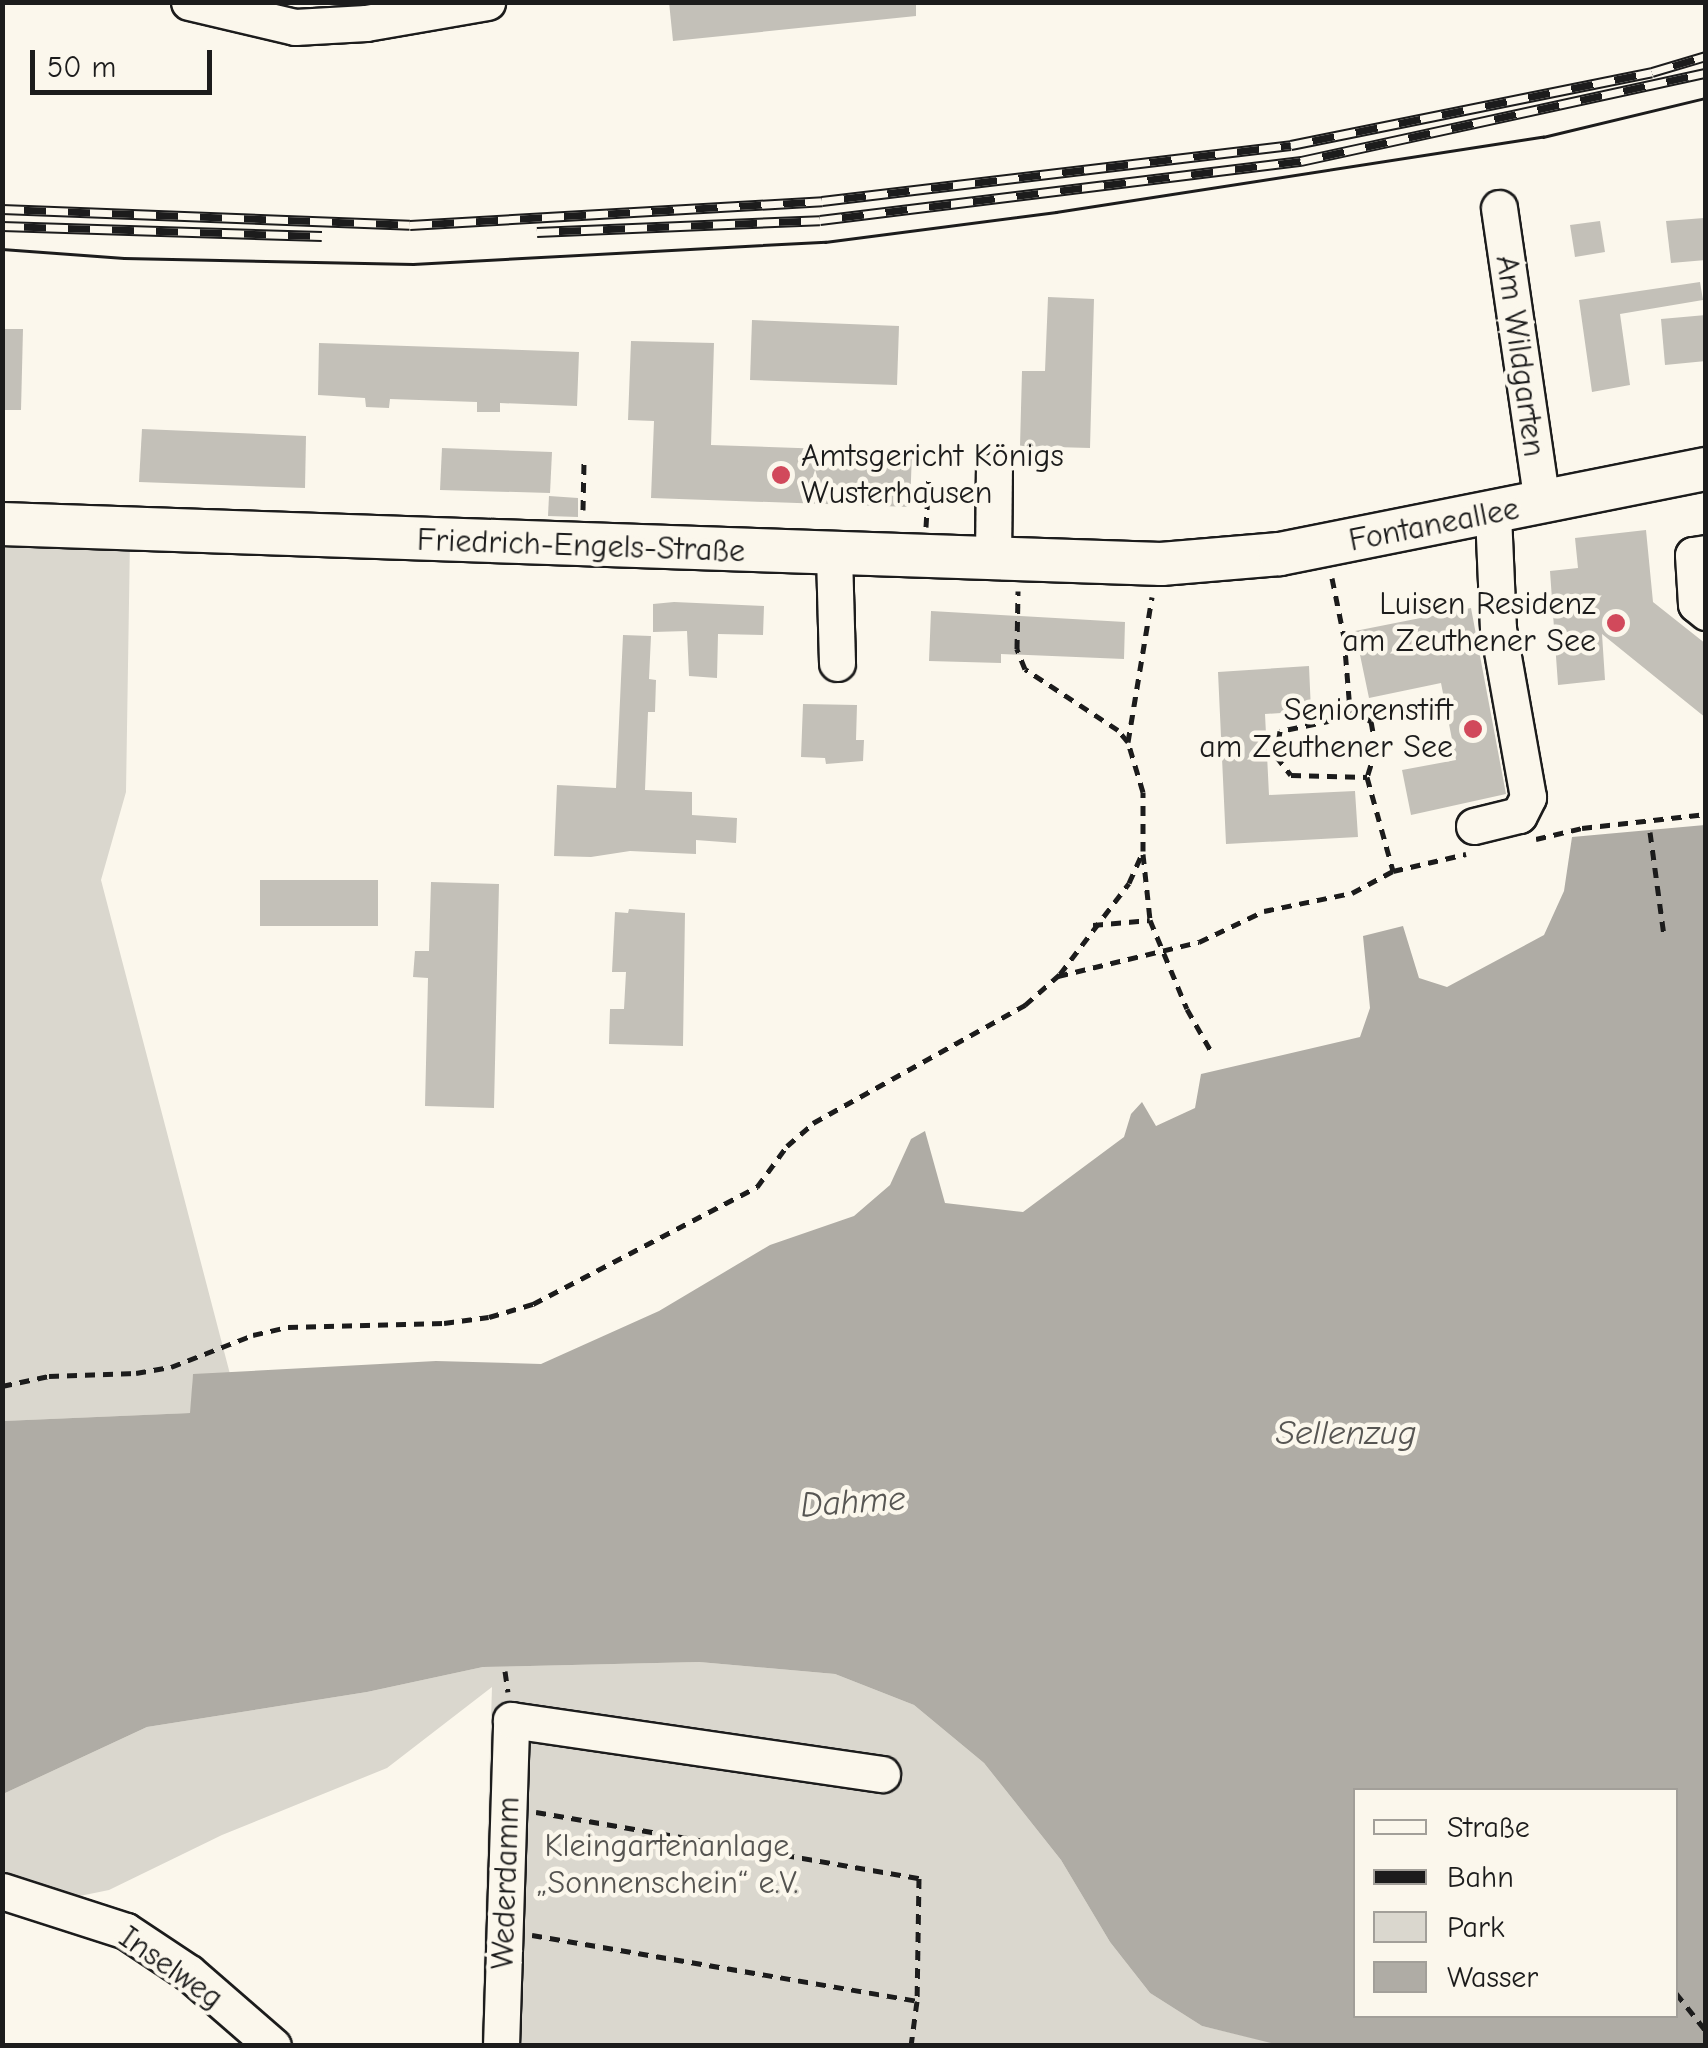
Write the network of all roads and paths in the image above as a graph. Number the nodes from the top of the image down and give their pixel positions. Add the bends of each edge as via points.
1 (188, 2) edge
2 (487, 2) edge
3 (1499, 208) dead end
4 (584, 462) dead end
5 (1706, 469) edge
6 (994, 471) dead end
7 (929, 475) dead end
8 (1542, 503) junction
9 (1492, 514) junction
10 (583, 517) dead end
11 (2, 524) edge
12 (926, 536) dead end
13 (1706, 553) edge
14 (834, 555) junction
15 (1006, 560) junction
16 (1330, 565) dead end
17 (1156, 575) junction
18 (1706, 612) edge
19 (838, 664) dead end
20 (1350, 710) junction
21 (1128, 742) junction
22 (1367, 777) junction
23 (1706, 814) edge
24 (1650, 832) dead end
25 (1471, 840) joint
26 (1525, 841) dead end
27 (1143, 851) junction
28 (1393, 870) junction
29 (1150, 920) junction
30 (1093, 925) junction
31 (1664, 935) dead end
32 (1165, 949) junction
33 (1058, 976) junction
34 (1210, 1051) dead end
35 (2, 1386) edge
36 (882, 1774) dead end
37 (509, 1807) junction
38 (2, 1892) edge
39 (504, 1930) junction
40 (1678, 1996) edge
41 (918, 2001) junction
42 (1706, 2031) edge
43 (273, 2046) edge
44 (501, 2046) edge
45 (912, 2046) edge

1 - 2 street via 296,27
3 - 8 street, Am Wildgarten
4 - 10 path
5 - 8 main road, Fontaneallee
6 - 15 street
7 - 12 path
8 - 9 main road, Fontaneallee
9 - 17 main road, Fontaneallee
9 - 25 street via 1498,629 1528,797 1518,815
11 - 14 main road, Friedrich-Engels-Straße
13 - 18 street via 1692,554 1696,604
14 - 15 main road, Friedrich-Engels-Straße
14 - 19 street
15 - 17 main road, Friedrich-Engels-Straße
15 - 21 path via 1025,669 1102,717
16 - 20 path
17 - 21 path
20 - 22 path via 1371,721 1376,748
20 - 22 path via 1280,731 1276,756 1291,775
21 - 27 path via 1143,792
22 - 28 path
23 - 26 path
24 - 31 path
25 - 28 path
27 - 29 path
27 - 30 path via 1128,883
28 - 32 path via 1352,893 1264,911 1205,940
29 - 30 path
29 - 32 path
30 - 33 path
32 - 33 path
32 - 34 path
33 - 35 path via 962,1044 813,1124 757,1187 533,1304 444,1322 288,1327 171,1366
36 - 37 street, Wederdamm via 511,1720
37 - 39 street, Wederdamm
37 - 41 path via 919,1878
38 - 43 street, Inselweg via 126,1931 189,1973
39 - 41 path
39 - 44 street, Wederdamm
40 - 42 path
41 - 45 path

